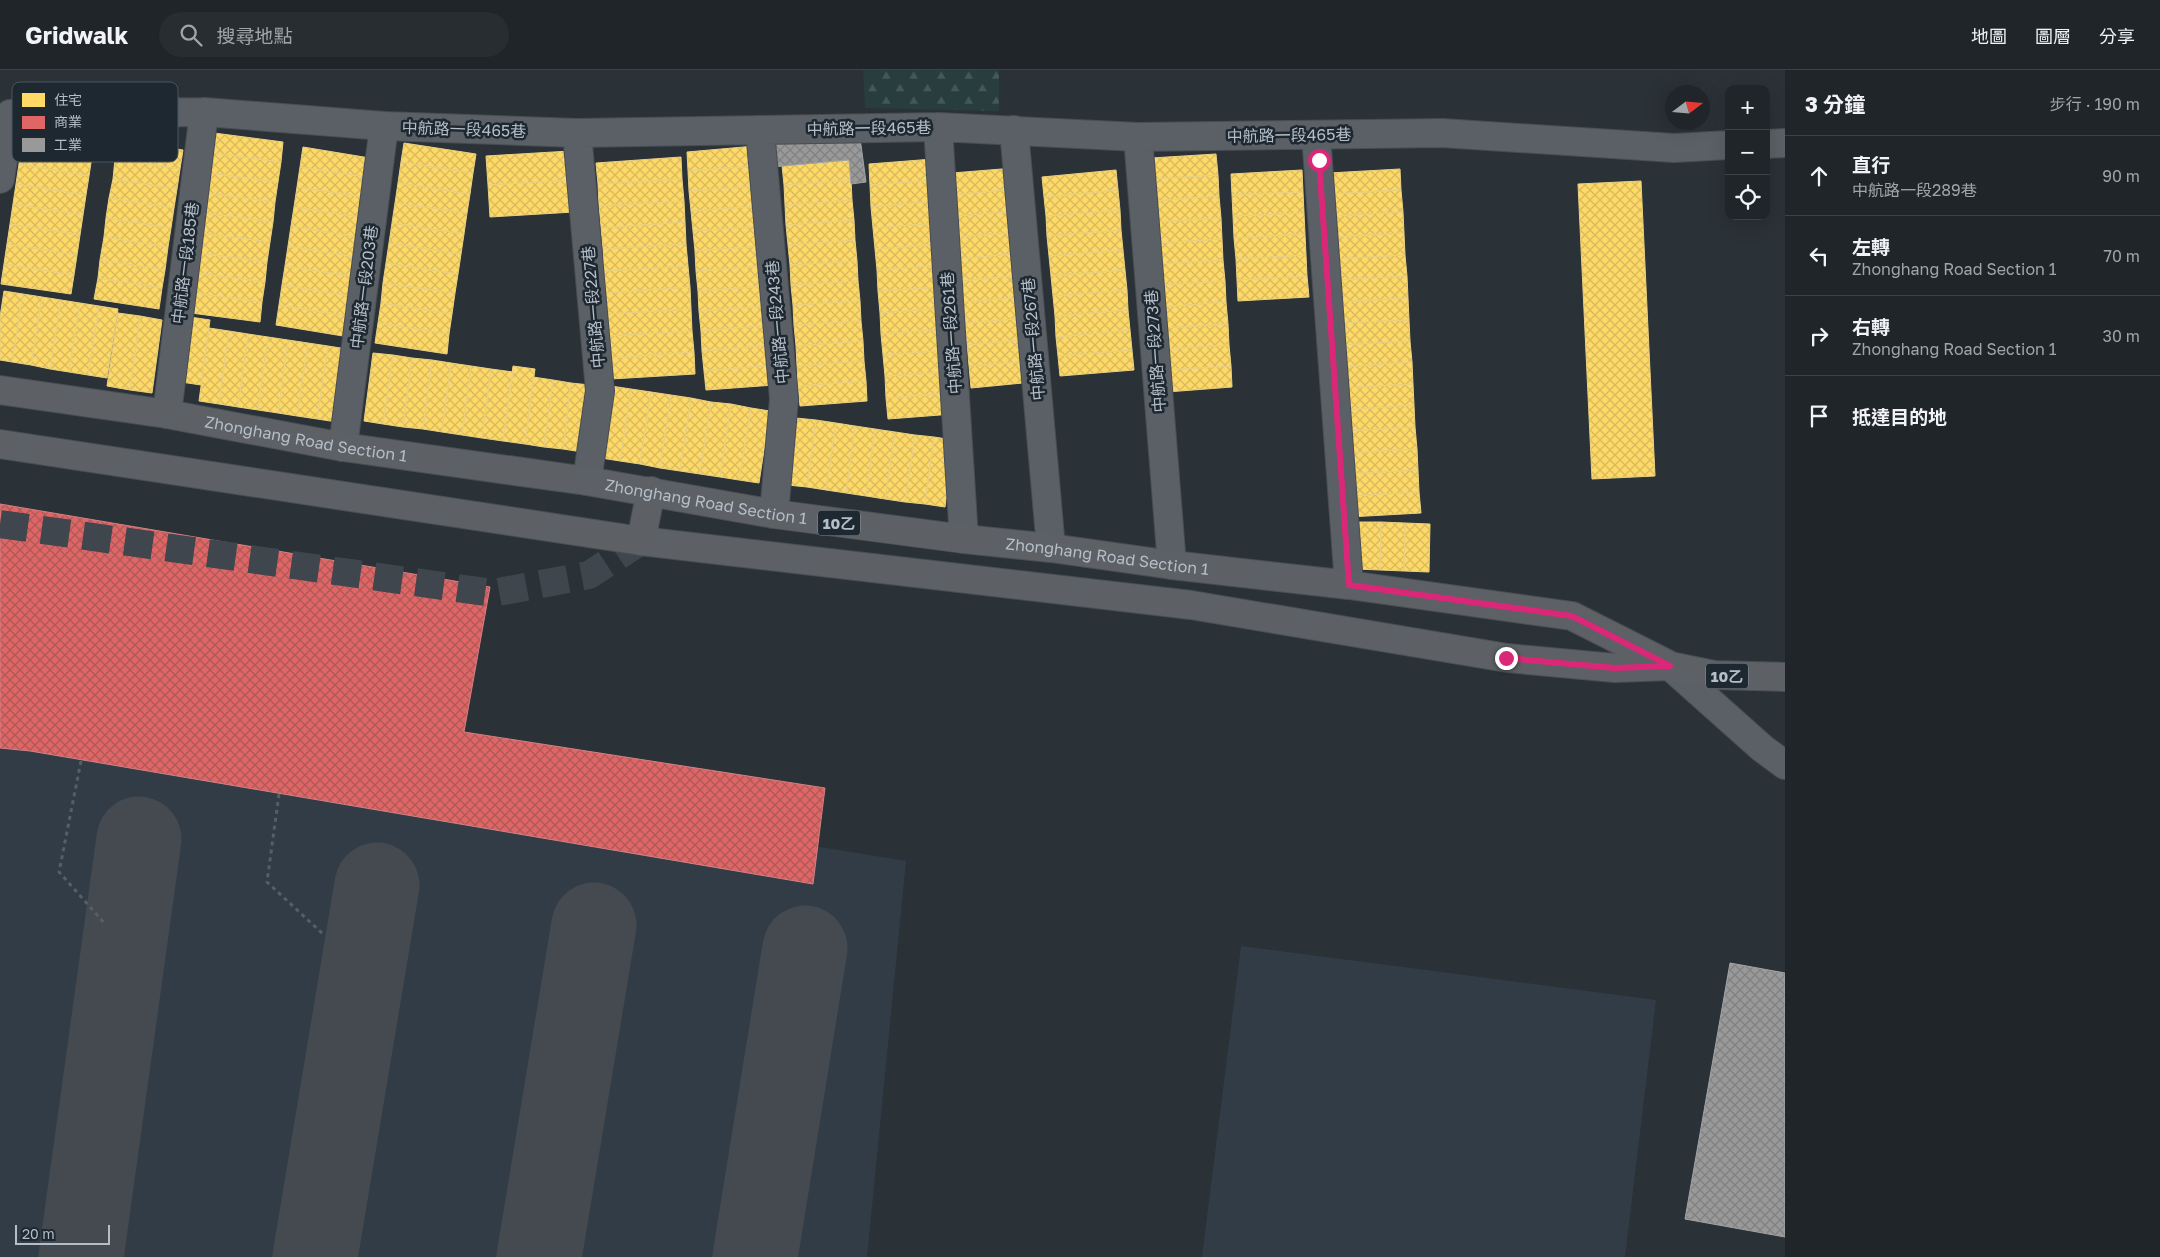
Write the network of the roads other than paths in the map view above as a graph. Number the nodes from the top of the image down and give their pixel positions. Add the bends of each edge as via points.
1 (178, 112) edge
2 (204, 112) junction
3 (12, 114) edge
4 (384, 126) junction
5 (938, 127) junction
6 (760, 130) junction
7 (1014, 130) junction
8 (577, 133) junction
9 (1316, 135) junction
10 (1138, 137) junction
11 (1785, 143) edge
12 (1770, 144) edge
13 (1725, 145) edge
14 (0, 179) edge
15 (0, 390) edge
16 (167, 414) junction
17 (0, 444) edge
18 (343, 447) junction
19 (587, 481) junction
20 (651, 491) junction
21 (774, 514) junction
22 (964, 539) junction
23 (641, 542) junction
24 (1052, 548) junction
25 (1172, 565) junction
26 (1349, 585) junction
27 (1670, 666) junction
28 (1785, 677) edge
29 (1785, 765) edge

1 - 2 street, 中航路一段465巷
2 - 4 street, 中航路一段465巷
2 - 16 street, 中航路一段185巷
3 - 14 street, 中航路一段465巷
4 - 8 street, 中航路一段465巷
4 - 18 street, 中航路一段203巷
5 - 6 street, 中航路一段465巷
5 - 7 street, 中航路一段465巷
5 - 22 street, 中航路一段261巷
6 - 8 street, 中航路一段465巷
6 - 21 street, 中航路一段243巷 via 784,399
7 - 10 street, 中航路一段465巷
7 - 24 street, 中航路一段267巷
8 - 19 street, 中航路一段227巷 via 600,390
9 - 10 street, 中航路一段465巷
9 - 13 street, 中航路一段465巷 via 1442,133 1674,148
9 - 26 street
10 - 25 street, 中航路一段273巷
11 - 12 street
15 - 16 main road, Zhonghang Road Section 1 / 10乙
16 - 18 main road, Zhonghang Road Section 1 / 10乙
17 - 23 main road, Zhonghang Road Section 1 / 10乙
18 - 19 main road, Zhonghang Road Section 1 / 10乙
19 - 20 main road, Zhonghang Road Section 1 / 10乙
20 - 21 main road, Zhonghang Road Section 1 / 10乙
20 - 23 main road
21 - 22 main road, Zhonghang Road Section 1 / 10乙
22 - 24 main road, Zhonghang Road Section 1 / 10乙
23 - 27 main road, Zhonghang Road Section 1 / 10乙 via 1191,605 1506,658 1615,668
24 - 25 main road, Zhonghang Road Section 1 / 10乙
25 - 26 main road, Zhonghang Road Section 1 / 10乙
26 - 27 main road, Zhonghang Road Section 1 / 10乙 via 1572,616
27 - 28 main road, Zhonghang Road Section 1 / 10乙 via 1714,675
27 - 29 street

